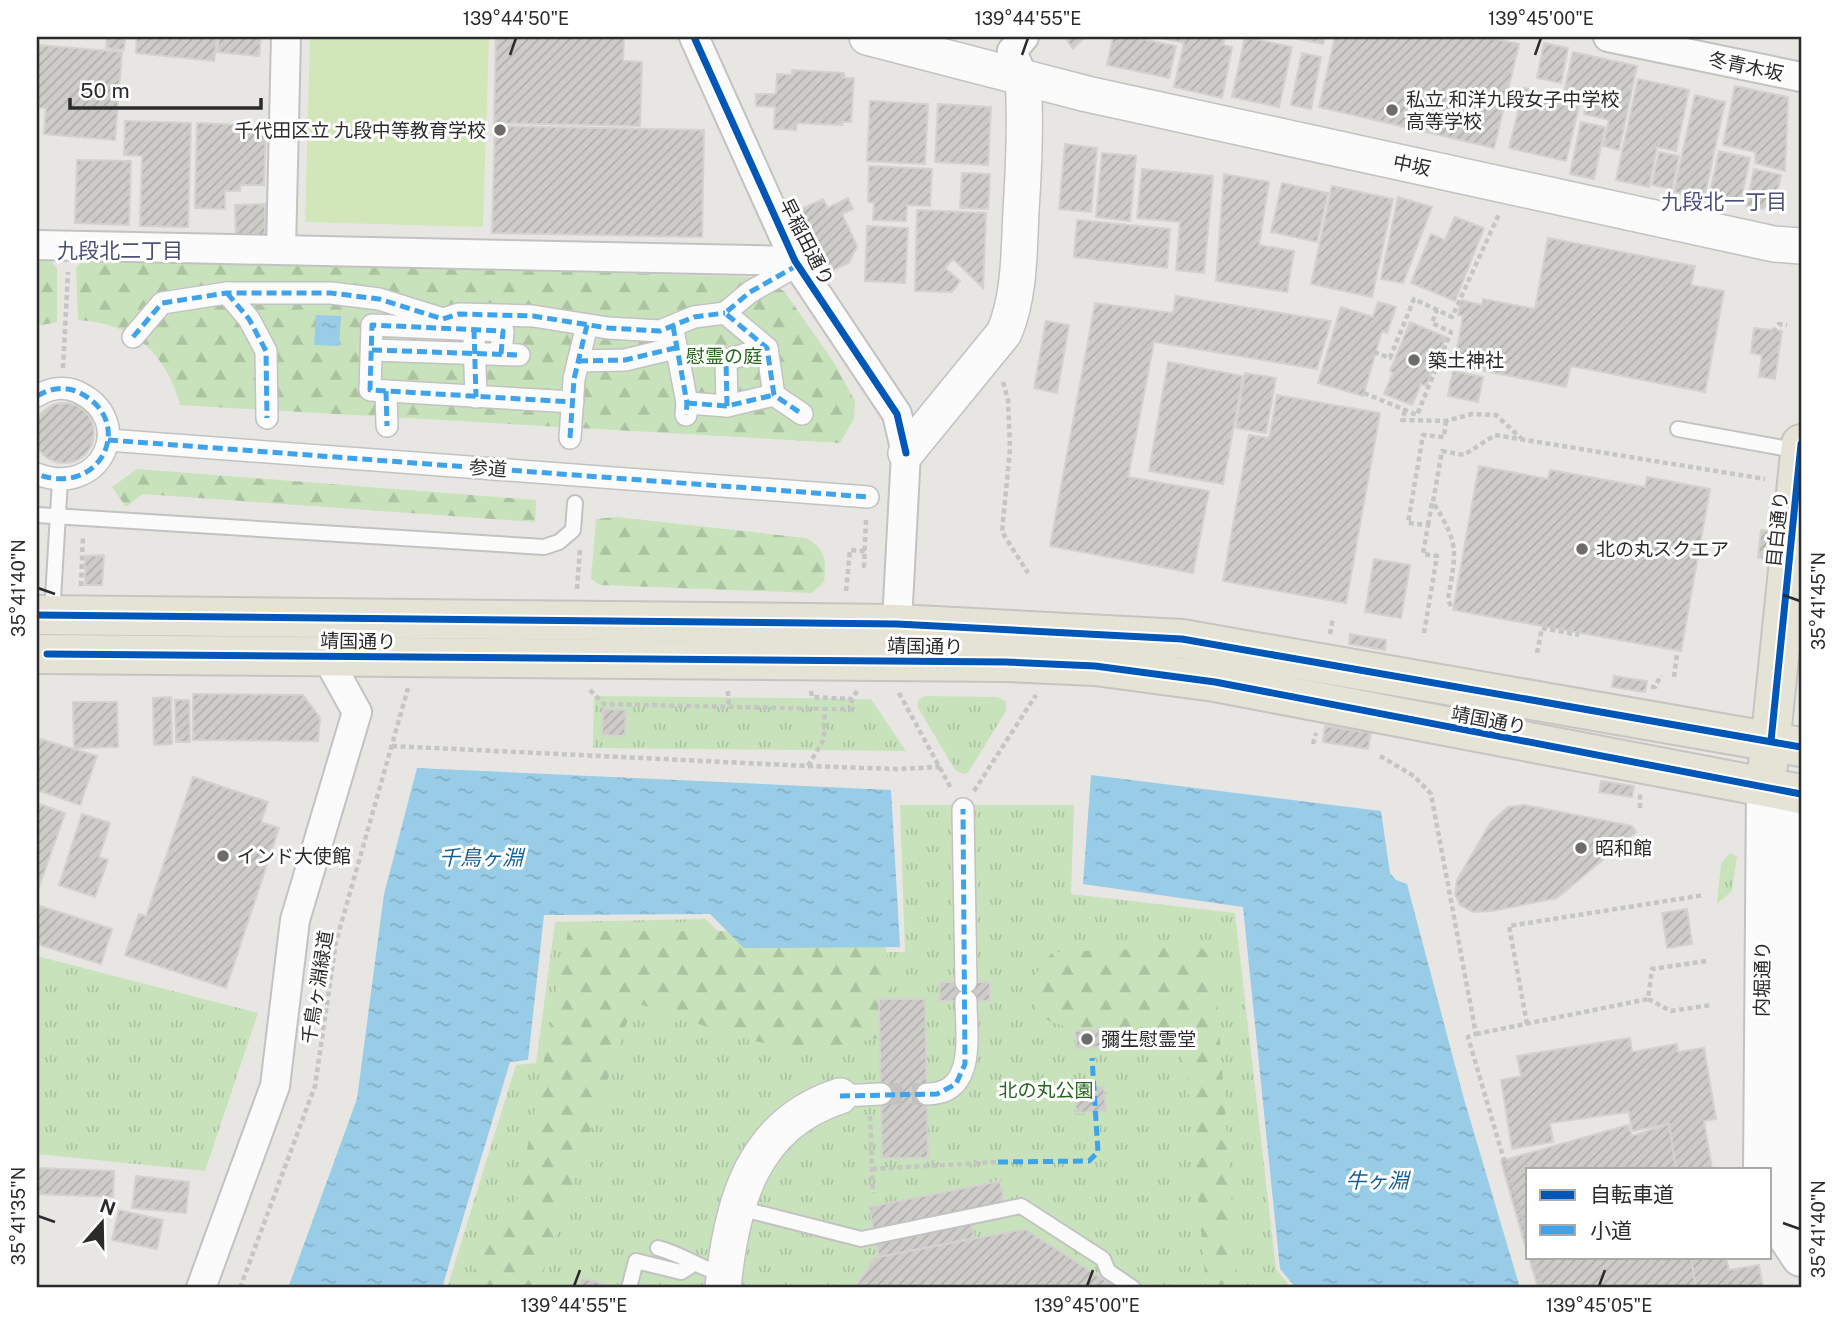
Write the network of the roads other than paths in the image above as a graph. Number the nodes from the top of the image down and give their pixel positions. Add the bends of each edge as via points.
1 (286, 37) edge
2 (694, 37) edge
3 (867, 37) edge
4 (1024, 37) edge
5 (1608, 37) edge
6 (1023, 77) junction
7 (1801, 77) edge
8 (37, 245) edge
9 (1801, 246) edge
10 (281, 249) junction
11 (797, 263) junction
12 (228, 293) junction
13 (724, 313) junction
14 (587, 325) junction
15 (673, 326) junction
16 (410, 327) junction
17 (442, 328) junction
18 (474, 329) junction
19 (133, 337) dead end
20 (675, 348) junction
21 (767, 348) junction
22 (372, 350) junction
23 (412, 351) junction
24 (443, 352) junction
25 (475, 353) junction
26 (578, 361) junction
27 (386, 391) junction
28 (774, 395) junction
29 (37, 396) edge
30 (476, 397) junction
31 (573, 402) junction
32 (727, 406) junction
33 (802, 414) dead end
34 (267, 418) dead end
35 (387, 426) dead end
36 (1678, 429) dead end
37 (570, 438) dead end
38 (108, 440) junction
39 (1801, 444) edge
40 (1801, 451) edge
41 (906, 453) junction
42 (37, 474) edge
43 (60, 480) junction
44 (868, 497) road end
45 (575, 503) dead end
46 (37, 515) edge
47 (57, 517) junction
48 (41, 640) edge
49 (896, 643) junction
50 (326, 656) junction
51 (1794, 745) edge
52 (1788, 792) edge
53 (963, 809) road end
54 (927, 1094) tunnel mouth
55 (863, 1095) tunnel mouth
56 (1784, 1111) edge
57 (1763, 1168) edge
58 (1772, 1204) edge
59 (1801, 1206) edge
60 (739, 1208) junction
61 (659, 1248) dead end
62 (1801, 1257) edge
63 (692, 1265) junction
64 (724, 1282) edge
65 (201, 1288) edge
66 (629, 1288) edge
67 (1133, 1288) edge

1 - 10 street
2 - 11 street, 早稲田通り
3 - 6 street, 中坂
4 - 6 street via 1012,51
5 - 7 street, 冬青木坂
6 - 9 street, 中坂 via 1733,235
6 - 41 street via 1026,117 1019,265 1009,322
8 - 10 street
10 - 11 street
11 - 13 street
11 - 41 street, 早稲田通り via 897,414
12 - 14 street via 331,293 379,299 443,319 458,314 533,316
12 - 19 street via 162,303
12 - 34 street via 266,351
13 - 15 street via 694,317
13 - 21 street
14 - 15 street via 660,331
14 - 26 street
15 - 20 street
16 - 17 street
16 - 22 street via 372,325
16 - 23 street
17 - 18 street
17 - 24 street
18 - 25 street
18 - 25 street via 503,331 510,354
20 - 26 street via 625,360
20 - 32 street via 686,409
21 - 28 street
21 - 32 street via 726,360
22 - 23 street
22 - 27 street via 370,390
23 - 24 street
24 - 25 street
25 - 30 street
26 - 31 street
27 - 30 street
27 - 35 street
28 - 32 street
28 - 33 street
29 - 38 street via 71,389 89,397 101,409
30 - 31 street
31 - 37 street
36 - 40 lane
38 - 43 street via 98,463 86,474
38 - 44 street, 参道
39 - 40 main road, 目白通り
40 - 51 main road, 目白通り
41 - 49 street, 早稲田通り
42 - 43 street
43 - 47 lane
45 - 47 lane via 573,530 544,547
46 - 47 lane
47 - 48 lane
48 - 49 main road, 靖国通り
48 - 50 main road, 靖国通り
49 - 50 main road, 靖国通り
49 - 51 main road, 靖国通り via 1182,639
49 - 52 main road, 靖国通り via 1215,682
50 - 65 street via 357,712 295,920 275,1086
51 - 52 main road, 目白通り
52 - 56 main road, 内堀通り
53 - 54 street via 964,1071 950,1089
55 - 60 street via 804,1110 786,1123 756,1161
56 - 57 main road, 内堀通り
56 - 59 main road, 内堀通り via 1788,1158
58 - 62 main road
60 - 64 street
60 - 67 lane via 861,1239 1021,1206 1102,1259 1108,1271
61 - 63 lane via 683,1255
63 - 64 lane
63 - 66 lane via 681,1272 636,1261

